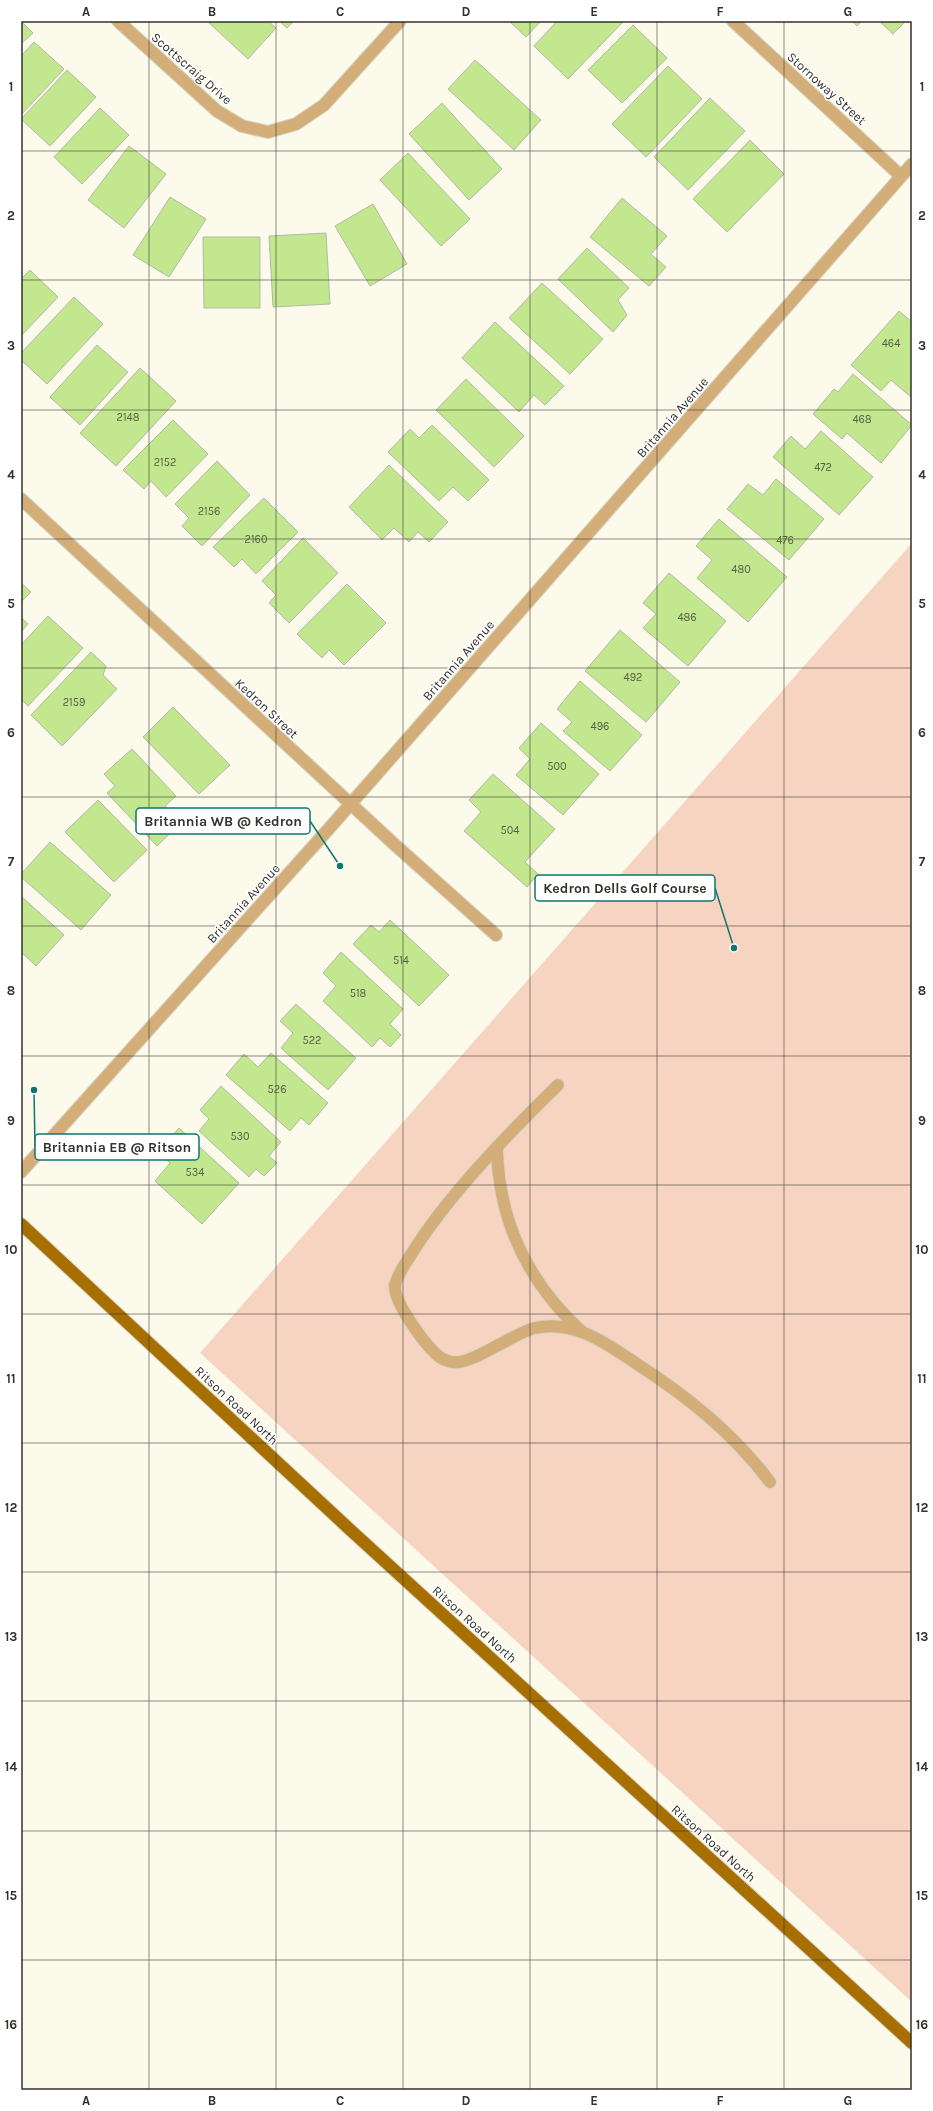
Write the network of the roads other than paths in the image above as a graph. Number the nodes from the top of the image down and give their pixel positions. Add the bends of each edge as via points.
1 (118, 21) edge
2 (400, 21) edge
3 (733, 21) edge
4 (912, 164) edge
5 (901, 176) junction
6 (21, 499) edge
7 (351, 804) junction
8 (496, 935) dead end
9 (558, 1085) dead end
10 (497, 1149) junction
11 (21, 1172) edge
12 (21, 1224) edge
13 (583, 1332) junction
14 (770, 1482) dead end
15 (912, 2043) edge

1 - 2 street, Scottscraig Drive via 217,111 242,126 268,132 296,124 324,105
3 - 5 street, Stornoway Street
4 - 5 street, Britannia Avenue
5 - 7 street, Britannia Avenue
6 - 7 street, Kedron Street
7 - 8 street, Kedron Street
7 - 11 street, Britannia Avenue
9 - 10 street
10 - 13 street via 500,1190 518,1248 548,1295
10 - 13 street via 438,1216 404,1266 394,1288 402,1308 433,1351 440,1357 454,1362 469,1360 535,1328 561,1327
12 - 15 main road, Ritson Road North via 345,1525
13 - 14 street via 609,1346 691,1401 737,1443

